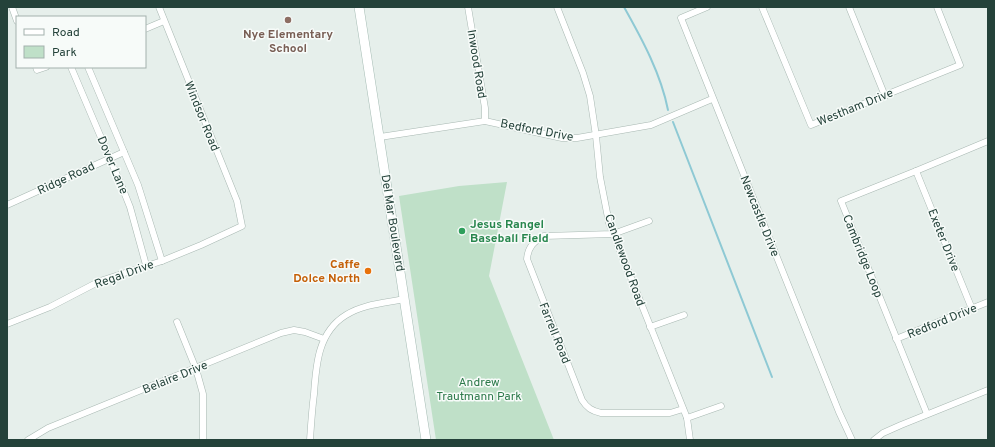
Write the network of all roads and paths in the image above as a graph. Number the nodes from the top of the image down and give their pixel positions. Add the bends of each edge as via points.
1 (12, 7) edge
2 (159, 7) edge
3 (359, 7) edge
4 (468, 7) edge
5 (557, 7) edge
6 (707, 7) edge
7 (762, 7) edge
8 (850, 7) edge
9 (937, 7) edge
10 (16, 17) edge
11 (164, 21) junction
12 (146, 29) edge
13 (71, 68) edge
14 (88, 68) edge
15 (885, 96) junction
16 (712, 99) junction
17 (485, 121) junction
18 (596, 136) junction
19 (380, 137) junction
20 (988, 141) edge
21 (124, 152) junction
22 (110, 158) junction
23 (916, 171) junction
24 (7, 205) edge
25 (649, 221) dead end
26 (242, 226) joint
27 (613, 234) junction
28 (162, 261) junction
29 (146, 265) junction
30 (405, 300) junction
31 (988, 302) edge
32 (972, 309) junction
33 (684, 315) dead end
34 (177, 322) dead end
35 (7, 324) edge
36 (650, 327) junction
37 (324, 339) junction
38 (896, 339) junction
39 (196, 369) junction
40 (988, 390) edge
41 (722, 406) dead end
42 (683, 409) junction
43 (927, 414) junction
44 (687, 418) junction
45 (28, 440) edge
46 (203, 440) edge
47 (310, 440) edge
48 (426, 440) edge
49 (690, 440) edge
50 (852, 440) edge
51 (874, 440) edge

1 - 10 street
2 - 11 street, Windsor Road
3 - 19 main road, Del Mar Boulevard
4 - 17 street, Inwood Road
5 - 18 street, Candlewood Road via 590,96
6 - 16 street, Newcastle Drive via 681,18
7 - 15 street, Westham Drive via 811,125
8 - 15 street
9 - 15 street, Westham Drive via 960,65
11 - 12 street
11 - 26 street, Windsor Road via 237,201
13 - 22 street, Dover Lane
14 - 21 street, Dover Lane
16 - 18 street, Bedford Drive via 651,125
16 - 50 street, Newcastle Drive
17 - 18 street, Bedford Drive via 568,138
17 - 19 street, Bedford Drive
18 - 27 street, Candlewood Road via 603,196
19 - 30 main road, Del Mar Boulevard
20 - 23 street, Cambridge Loop
21 - 22 street, Ridge Road
21 - 28 street, Dover Lane via 145,204
22 - 24 street, Ridge Road
22 - 29 street, Dover Lane via 130,207
23 - 32 street, Exeter Drive
23 - 38 street, Cambridge Loop via 841,201
25 - 27 street, Farrell Road
26 - 28 street, Regal Drive
27 - 36 street, Candlewood Road
27 - 42 street, Farrell Road via 544,236 537,239 528,253 530,268 579,393 587,407 601,413 670,413
28 - 29 street, Regal Drive
29 - 35 street, Regal Drive via 100,281 50,307
30 - 37 street via 370,305 345,315
30 - 48 main road, Del Mar Boulevard
31 - 32 street, Redford Drive
32 - 38 street, Redford Drive
33 - 36 street
34 - 39 street
36 - 42 street, Candlewood Road
37 - 39 street, Belaire Drive via 294,330 281,333
37 - 47 street via 316,366
38 - 43 street, Cambridge Loop
39 - 45 street, Belaire Drive via 48,428
39 - 46 street via 203,394
40 - 43 street
41 - 44 street
42 - 44 street, Candlewood Road
43 - 51 street via 883,433
44 - 49 street, Candlewood Road

